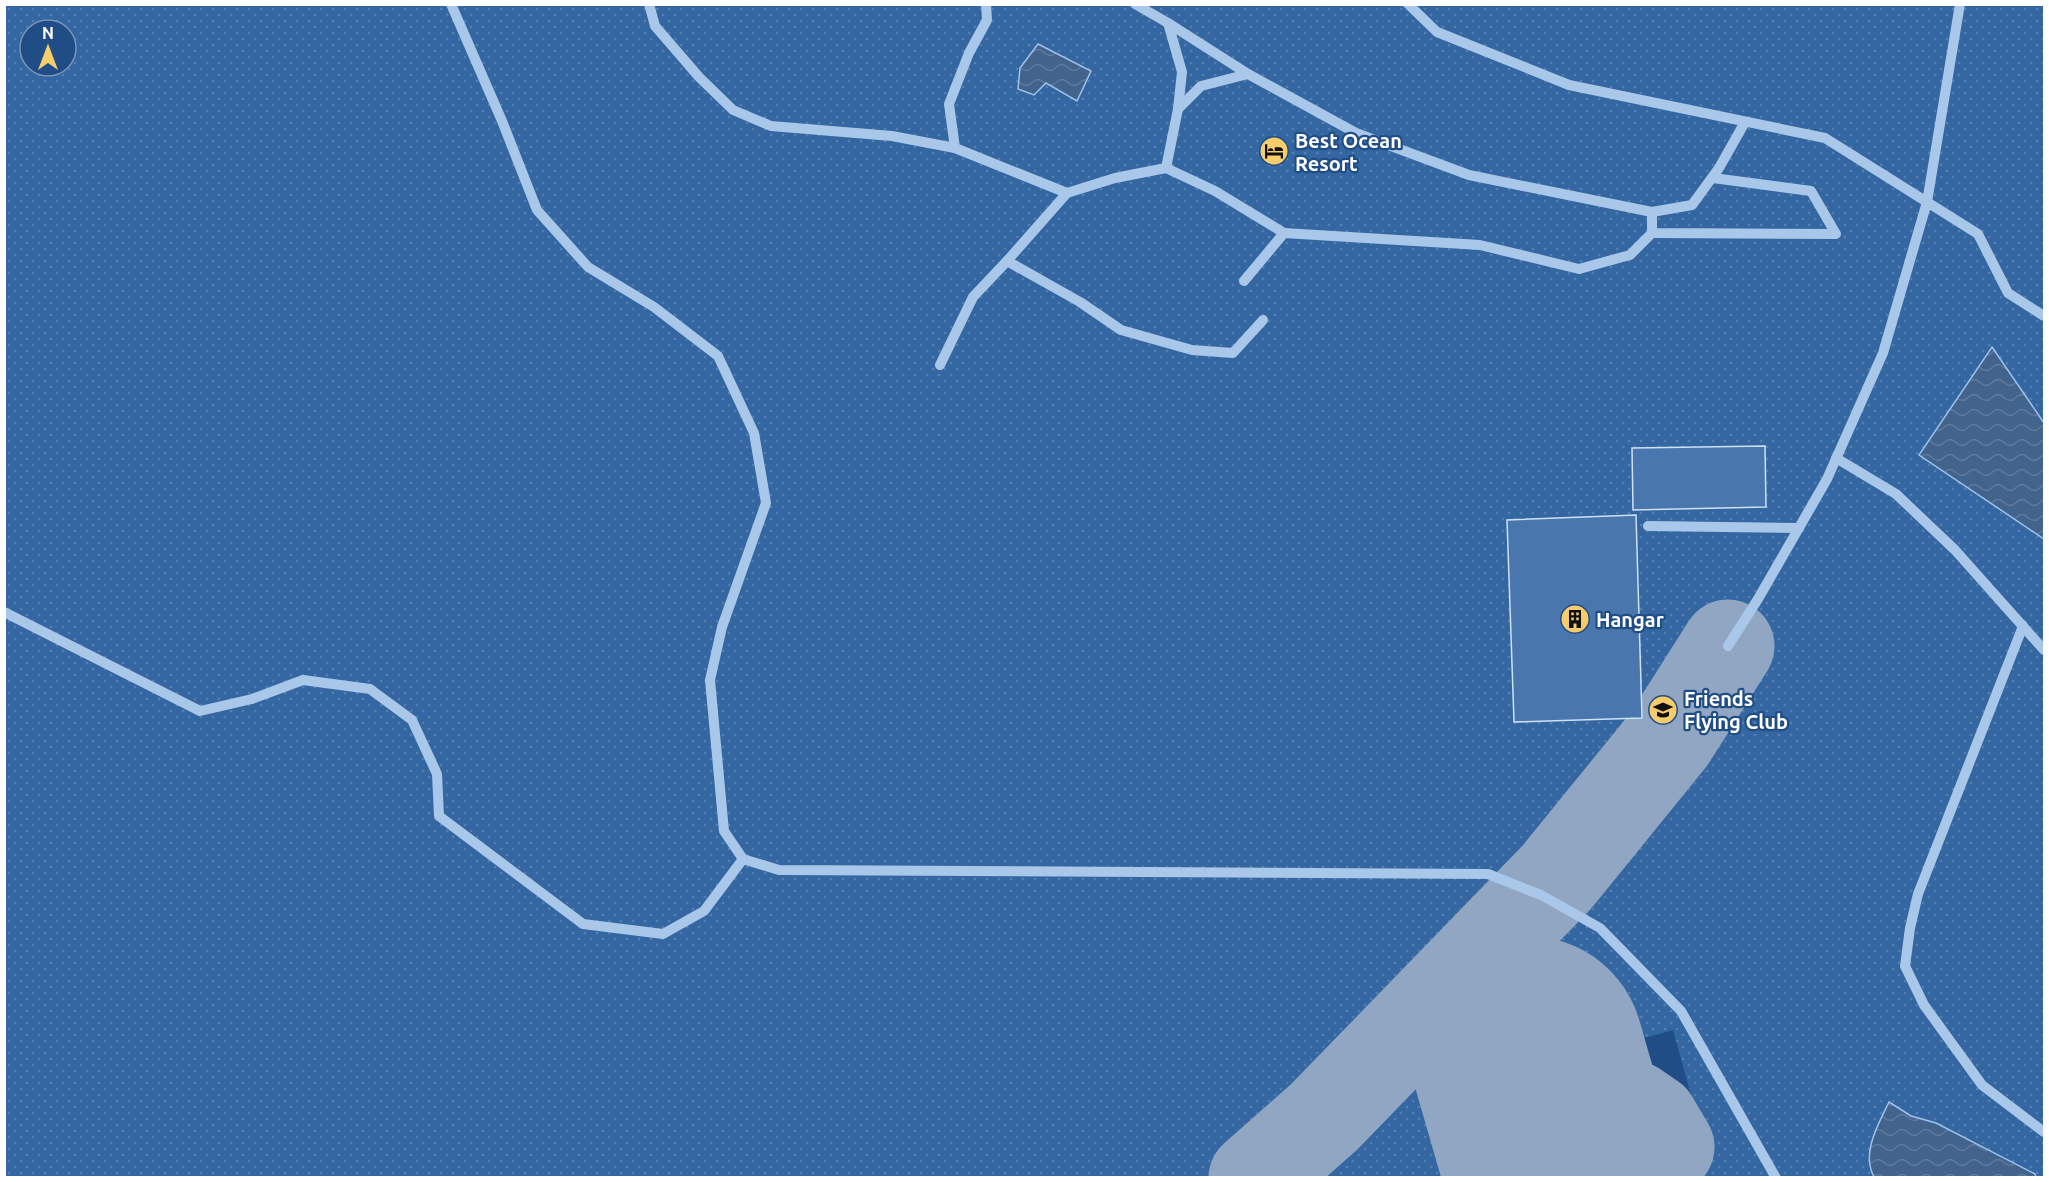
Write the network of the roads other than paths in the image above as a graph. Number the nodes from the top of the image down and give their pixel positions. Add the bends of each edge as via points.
1 (451, 4) edge
2 (649, 4) edge
3 (986, 4) edge
4 (1135, 4) edge
5 (1408, 4) edge
6 (1960, 4) edge
7 (1168, 23) junction
8 (1248, 74) junction
9 (1178, 109) junction
10 (1744, 122) junction
11 (955, 148) junction
12 (1166, 168) junction
13 (1713, 178) junction
14 (1067, 192) junction
15 (1927, 202) junction
16 (1652, 212) junction
17 (1284, 233) junction
18 (1652, 233) junction
19 (1006, 261) junction
20 (1244, 281) dead end
21 (2044, 316) edge
22 (1263, 320) dead end
23 (940, 365) dead end
24 (1836, 458) junction
25 (1648, 526) dead end
26 (1799, 528) junction
27 (4, 612) edge
28 (2023, 626) junction
29 (1728, 646) dead end
30 (2044, 650) edge
31 (743, 860) junction
32 (2044, 1132) edge
33 (1776, 1178) edge

1 - 31 street via 537,210 588,267 654,307 718,356 754,433 766,503 722,627 710,680 724,831
2 - 11 street via 655,26 733,110 771,126 892,136
3 - 11 street via 987,20 949,104
4 - 7 street
5 - 10 street via 1437,32 1569,85
6 - 15 street
7 - 8 street
7 - 9 street via 1182,72
8 - 9 street via 1201,86
8 - 16 street via 1356,133 1469,175
9 - 12 street
10 - 13 street
10 - 15 street via 1826,138
11 - 14 street
12 - 14 street
12 - 17 street via 1215,191
13 - 16 street via 1692,205
13 - 18 street via 1811,191 1836,234
14 - 19 street
15 - 21 street via 1978,234 2008,293
15 - 24 street via 1883,353
16 - 18 street
17 - 18 street via 1480,245 1579,269 1630,255
17 - 20 street
19 - 22 street via 1121,330 1192,350 1233,353
19 - 23 street via 973,297
24 - 26 street
24 - 28 street via 1896,494 1955,550
25 - 26 street
26 - 29 street
27 - 31 street via 200,711 252,699 303,680 370,689 412,720 437,774 439,816 583,924 663,934 704,911
28 - 30 street
28 - 32 street via 1918,894 1905,966 1924,1005 1982,1085
31 - 33 street via 780,870 1488,874 1540,895 1600,928 1681,1011

